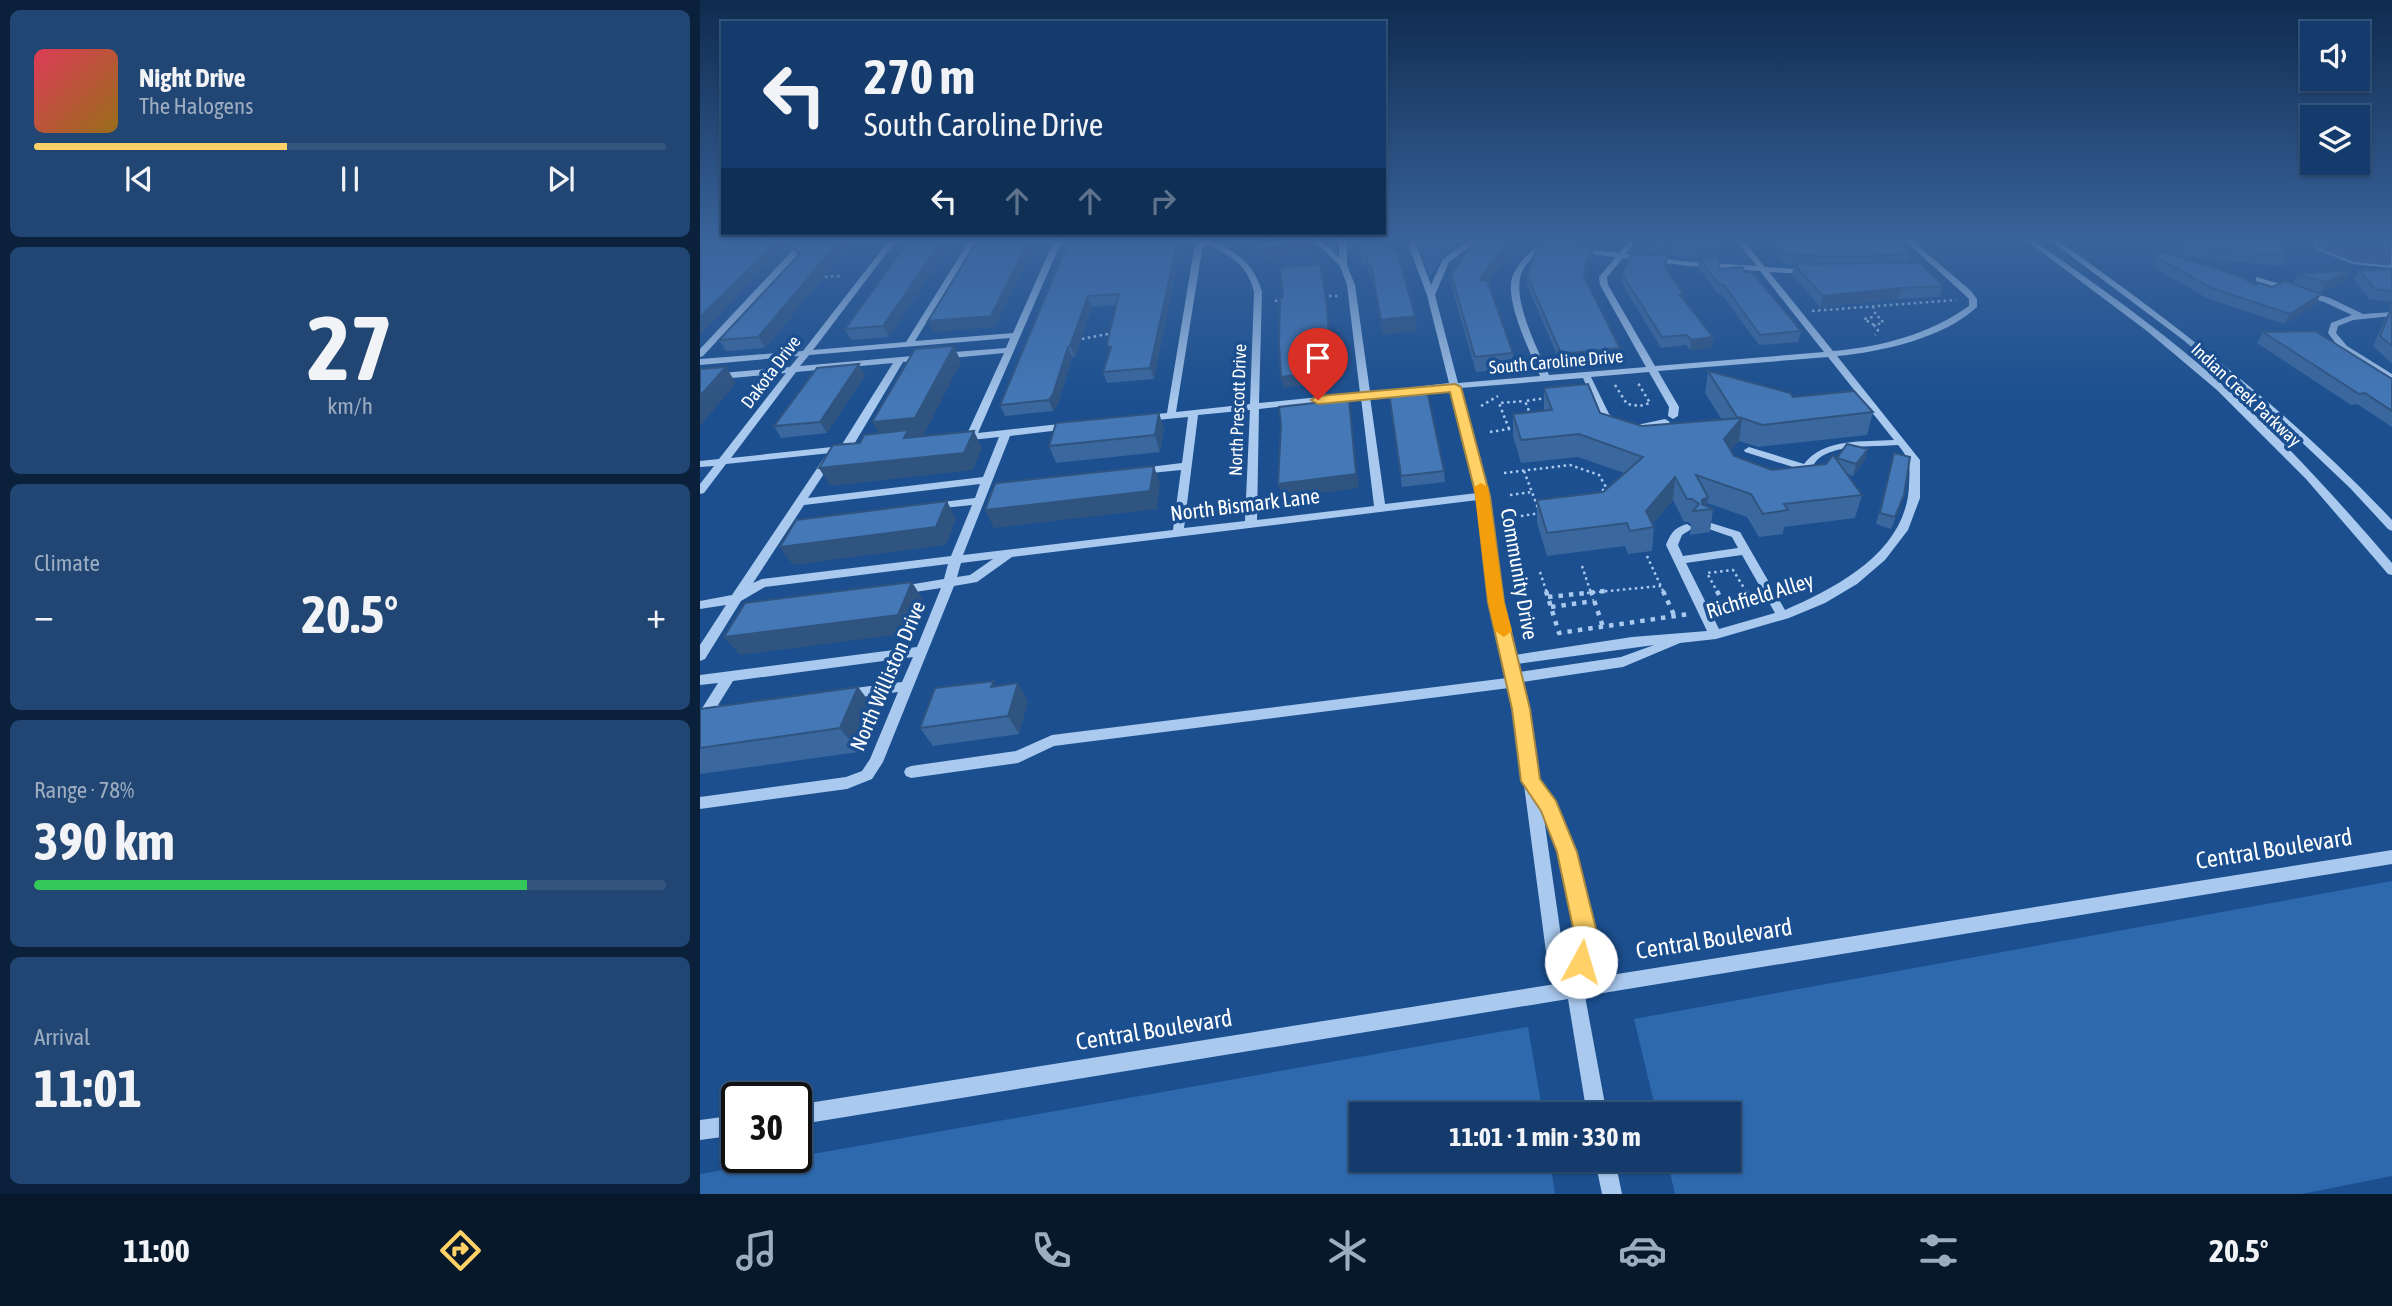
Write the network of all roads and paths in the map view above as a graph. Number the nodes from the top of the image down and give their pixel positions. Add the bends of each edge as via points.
1 (756, 294) edge
2 (851, 294) edge
3 (940, 294) edge
4 (1034, 294) edge
5 (1191, 294) edge
6 (1258, 294) edge
7 (1352, 294) edge
8 (1516, 294) edge
9 (1609, 294) edge
10 (1782, 294) edge
11 (1967, 294) edge
12 (2103, 294) edge
13 (2129, 294) edge
14 (2307, 294) edge
15 (1431, 295) edge
16 (1956, 300) dead end
17 (1873, 306) junction
18 (1810, 311) dead end
19 (2392, 314) edge
20 (1876, 316) junction
21 (2360, 317) junction
22 (1874, 325) junction
23 (1119, 332) edge
24 (1016, 335) junction
25 (1875, 335) dead end
26 (1073, 340) edge
27 (909, 344) junction
28 (1009, 350) junction
29 (805, 353) junction
30 (700, 354) edge
31 (1830, 355) junction
32 (900, 360) junction
33 (700, 362) edge
34 (793, 369) junction
35 (1654, 369) junction
36 (1586, 375) junction
37 (700, 378) edge
38 (1546, 378) junction
39 (2392, 378) edge
40 (1637, 381) dead end
41 (1614, 383) dead end
42 (1455, 387) junction
43 (1503, 393) dead end
44 (1364, 395) junction
45 (1557, 396) edge
46 (1491, 401) junction
47 (1525, 401) junction
48 (1499, 403) junction
49 (1254, 407) junction
50 (1481, 407) dead end
51 (1193, 413) junction
52 (1171, 415) junction
53 (1130, 420) edge
54 (1614, 422) edge
55 (1074, 425) edge
56 (1534, 425) edge
57 (1626, 426) edge
58 (1521, 427) edge
59 (1508, 429) junction
60 (1490, 432) dead end
61 (1006, 433) junction
62 (971, 437) junction
63 (945, 439) edge
64 (1902, 442) junction
65 (857, 448) edge
66 (839, 450) junction
67 (1749, 450) dead end
68 (723, 462) junction
69 (700, 464) edge
70 (1186, 466) junction
71 (1524, 471) junction
72 (1129, 472) edge
73 (1504, 473) dead end
74 (987, 490) junction
75 (700, 491) edge
76 (1532, 492) junction
77 (1510, 495) dead end
78 (1483, 496) junction
79 (1596, 497) edge
80 (801, 502) junction
81 (924, 508) edge
82 (1380, 508) junction
83 (1552, 511) edge
84 (1540, 513) junction
85 (1515, 517) dead end
86 (801, 521) edge
87 (788, 523) junction
88 (1251, 524) junction
89 (1707, 525) edge
90 (2392, 527) edge
91 (1687, 528) dead end
92 (1178, 533) junction
93 (1745, 551) junction
94 (1011, 552) junction
95 (1647, 556) dead end
96 (956, 558) junction
97 (1679, 560) junction
98 (1582, 566) dead end
99 (2392, 571) edge
100 (1540, 572) dead end
101 (949, 584) junction
102 (1661, 586) junction
103 (890, 592) edge
104 (1591, 593) junction
105 (1548, 597) junction
106 (734, 600) junction
107 (1594, 601) junction
108 (1761, 604) dead end
109 (700, 605) edge
110 (1754, 605) junction
111 (1551, 607) junction
112 (750, 610) edge
113 (1689, 614) dead end
114 (1782, 615) junction
115 (1675, 616) junction
116 (1603, 627) junction
117 (1716, 634) junction
118 (1687, 637) junction
119 (921, 651) junction
120 (700, 656) edge
121 (1511, 660) junction
122 (728, 677) junction
123 (700, 680) edge
124 (1515, 680) junction
125 (907, 685) junction
126 (829, 696) edge
127 (739, 709) edge
128 (911, 772) dead end
129 (1531, 781) junction
130 (700, 803) edge
131 (2392, 857) edge
132 (1575, 988) junction
133 (1595, 1102) edge
134 (812, 1112) edge
135 (721, 1127) edge
136 (700, 1130) edge
137 (1607, 1172) edge
138 (1612, 1194) edge

1 - 30 street
2 - 29 street, Dakota Drive
3 - 27 street
4 - 24 street
5 - 52 street
6 - 49 street, North Prescott Drive
7 - 44 street
8 - 38 street
9 - 35 street
10 - 31 street, Richfield Alley
11 - 31 street, South Caroline Drive via 1973,307 1921,335
12 - 99 street, Indian Creek Parkway via 2220,388 2334,501
13 - 90 street, Indian Creek Parkway via 2249,387
14 - 21 street
15 - 42 street, Community Drive
16 - 17 path
17 - 18 path
17 - 20 path
19 - 21 street
20 - 22 path via 1883,323
20 - 22 path via 1864,320
21 - 39 street via 2334,325 2334,338
22 - 25 path
23 - 26 path
24 - 27 street
24 - 28 street
27 - 29 street
28 - 32 street
28 - 62 street
29 - 33 street
29 - 34 street, Dakota Drive
31 - 35 street, South Caroline Drive
31 - 64 street, Richfield Alley
32 - 34 street
32 - 66 street
34 - 37 street
34 - 68 street, Dakota Drive
35 - 36 street, South Caroline Drive
35 - 57 street via 1674,407 1669,419 1648,427
36 - 38 street, South Caroline Drive
36 - 54 street via 1605,416
38 - 42 street, South Caroline Drive
40 - 41 path via 1650,403 1627,404
42 - 44 street, South Caroline Drive
42 - 78 street, Community Drive
43 - 46 path
44 - 49 street, South Caroline Drive
44 - 82 street
45 - 47 path
46 - 48 path
46 - 50 path
47 - 48 path
47 - 56 path
48 - 59 path
49 - 51 street, South Caroline Drive
49 - 88 street, North Prescott Drive
51 - 52 street, South Caroline Drive
51 - 70 street
52 - 53 street, South Caroline Drive
55 - 61 street
58 - 59 path
59 - 60 path
61 - 62 street
61 - 74 street, North Williston Drive
62 - 63 street
64 - 67 street via 1837,447 1816,454 1807,468
64 - 114 street, Richfield Alley via 1914,460 1918,482 1906,524 1877,562 1832,596
65 - 66 street
66 - 68 street
66 - 80 street
68 - 69 street
68 - 75 street, Dakota Drive
70 - 72 street
70 - 92 street
71 - 73 path
71 - 76 path
71 - 79 path via 1570,465 1599,475 1606,487
74 - 80 street
74 - 81 street
74 - 96 street, North Williston Drive
76 - 77 path
76 - 84 path
78 - 82 street, North Bismark Lane
78 - 121 street, Community Drive via 1496,602
80 - 87 street
82 - 88 street, North Bismark Lane
83 - 84 path
84 - 85 path
86 - 87 street
87 - 106 street
88 - 92 street, North Bismark Lane
89 - 93 street via 1736,535
91 - 97 street via 1677,534 1672,545
92 - 94 street, North Bismark Lane
93 - 97 street
93 - 114 street
94 - 96 street, North Bismark Lane
94 - 101 street, North Bismark Lane via 973,579
95 - 102 path
96 - 101 street, North Williston Drive
96 - 106 street, North Bismark Lane via 762,583
97 - 117 street
98 - 104 path
100 - 105 path
101 - 103 street, North Bismark Lane
101 - 119 street, North Williston Drive
102 - 104 path
102 - 115 path
104 - 105 path
104 - 107 path
105 - 111 path
106 - 109 street, North Bismark Lane
106 - 112 street
106 - 120 street
107 - 111 path
107 - 116 path
108 - 110 path
110 - 110 path via 1726,609 1707,573 1733,570
111 - 116 path via 1559,633
113 - 115 path
114 - 117 street, Richfield Alley
115 - 116 path
117 - 118 street, Richfield Alley
118 - 121 street, Richfield Alley
118 - 124 street, Richfield Alley via 1623,662
119 - 122 street
119 - 125 street, North Williston Drive
121 - 124 street, Community Drive
122 - 123 street
122 - 127 street via 708,710
124 - 128 street, Richfield Alley via 1052,741 1018,757
124 - 129 street, Community Drive
125 - 126 street
125 - 130 street, North Williston Drive via 867,775 848,783
129 - 132 street, Community Drive via 1555,952
129 - 132 street, Community Drive via 1549,807 1567,852 1587,937
131 - 132 street, Central Boulevard
132 - 133 street, Community Drive
132 - 134 street, Central Boulevard
135 - 136 street
137 - 138 street

